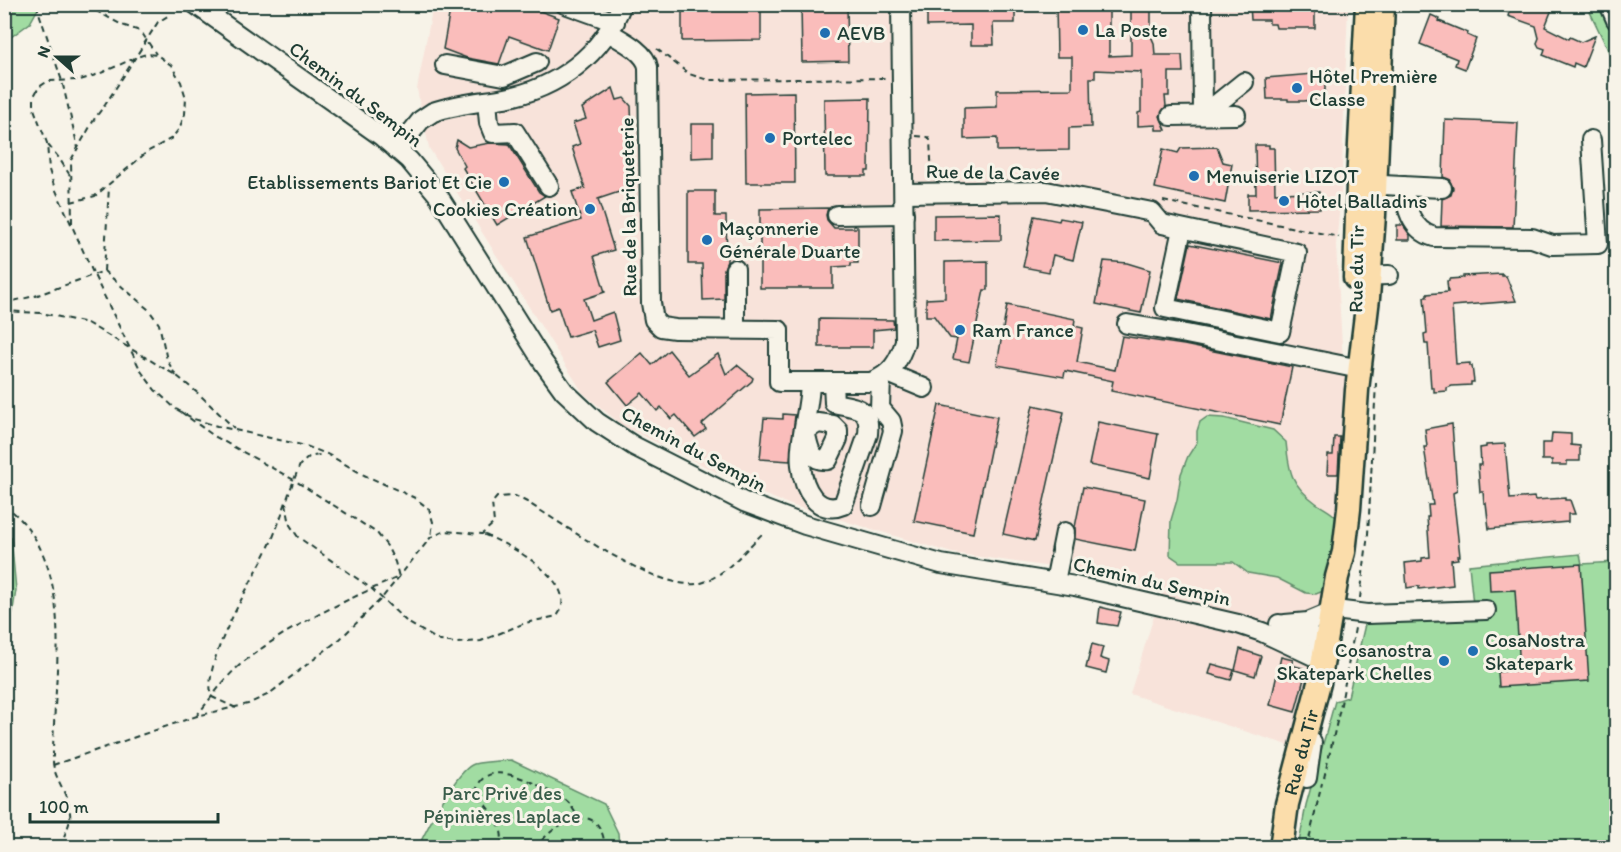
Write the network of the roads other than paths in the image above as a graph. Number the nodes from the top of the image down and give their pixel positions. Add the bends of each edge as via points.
1 (195, 4) edge
2 (565, 4) edge
3 (622, 4) edge
4 (901, 4) edge
5 (1366, 4) edge
6 (1376, 4) edge
7 (1383, 4) edge
8 (1609, 4) edge
9 (1207, 15) edge
10 (1617, 20) edge
11 (611, 27) junction
12 (537, 62) dead end
13 (445, 65) dead end
14 (504, 76) junction
15 (1244, 82) dead end
16 (508, 98) junction
17 (487, 101) junction
18 (1378, 113) junction
19 (1203, 115) junction
20 (1236, 115) dead end
21 (1171, 116) dead end
22 (1591, 140) dead end
23 (397, 150) junction
24 (1367, 185) junction
25 (549, 186) dead end
26 (1403, 186) junction
27 (1442, 188) dead end
28 (904, 193) junction
29 (904, 214) junction
30 (837, 215) dead end
31 (1182, 229) junction
32 (735, 270) dead end
33 (1371, 276) junction
34 (1127, 324) dead end
35 (735, 328) junction
36 (1355, 368) junction
37 (884, 376) junction
38 (810, 382) junction
39 (833, 382) junction
40 (924, 388) dead end
41 (1357, 390) junction
42 (872, 506) dead end
43 (1065, 532) dead end
44 (1055, 582) junction
45 (1486, 610) dead end
46 (1338, 612) junction
47 (1238, 624) junction
48 (1279, 624) junction
49 (1325, 654) junction
50 (1307, 778) junction
51 (1287, 842) edge

1 - 23 street, Chemin du Sempin
2 - 11 street, Rue de la Briqueterie
3 - 11 street
4 - 28 street
5 - 24 main road, Rue du Tir via 1363,78
6 - 18 street, Rue du Tir via 1373,81
7 - 18 main road, Rue du Tir
8 - 10 street
9 - 19 street
11 - 16 street via 551,93
11 - 35 street, Rue de la Briqueterie via 623,50 646,59 654,67 652,316 661,327
12 - 14 street
13 - 14 street
14 - 16 street
15 - 19 street
16 - 17 street
17 - 23 street via 433,111
17 - 25 street via 493,133 515,132
18 - 24 main road, Rue du Tir
19 - 20 street
19 - 21 street
22 - 26 street via 1598,244 1552,245 1533,238 1426,235 1406,209
23 - 44 street, Chemin du Sempin via 448,208 553,377 609,431 777,516 940,564
24 - 26 street
24 - 33 main road, Rue du Tir
26 - 27 street
28 - 29 street
28 - 31 street, Rue de la Cavée via 1046,191 1152,212 1162,224
29 - 30 street
29 - 37 street via 905,342 896,364
31 - 31 street via 1165,308 1280,332 1297,253
32 - 35 street
33 - 36 main road, Rue du Tir
33 - 41 main road, Rue du Tir
34 - 36 street
35 - 38 street, Rue de la Briqueterie via 779,330 779,382
36 - 41 main road, Rue du Tir
37 - 39 street, Rue de la Briqueterie via 871,382
37 - 40 street
37 - 42 street via 880,408 891,421 893,431
38 - 39 street, Rue de la Briqueterie
38 - 39 street via 801,465 808,490 820,506 841,506 869,424 867,416 857,408 834,403
41 - 46 main road, Rue du Tir
43 - 44 street
44 - 47 street, Chemin du Sempin
45 - 46 street
46 - 48 street, Chemin du Sempin via 1308,622
46 - 49 main road, Rue du Tir
46 - 50 main road, Rue du Tir via 1329,693
47 - 48 street, Chemin du Sempin
47 - 49 street, Chemin du Sempin
48 - 49 street, Chemin du Sempin via 1314,637
49 - 50 street via 1331,655
49 - 51 main road, Rue du Tir via 1287,804
50 - 51 main road, Rue du Tir

